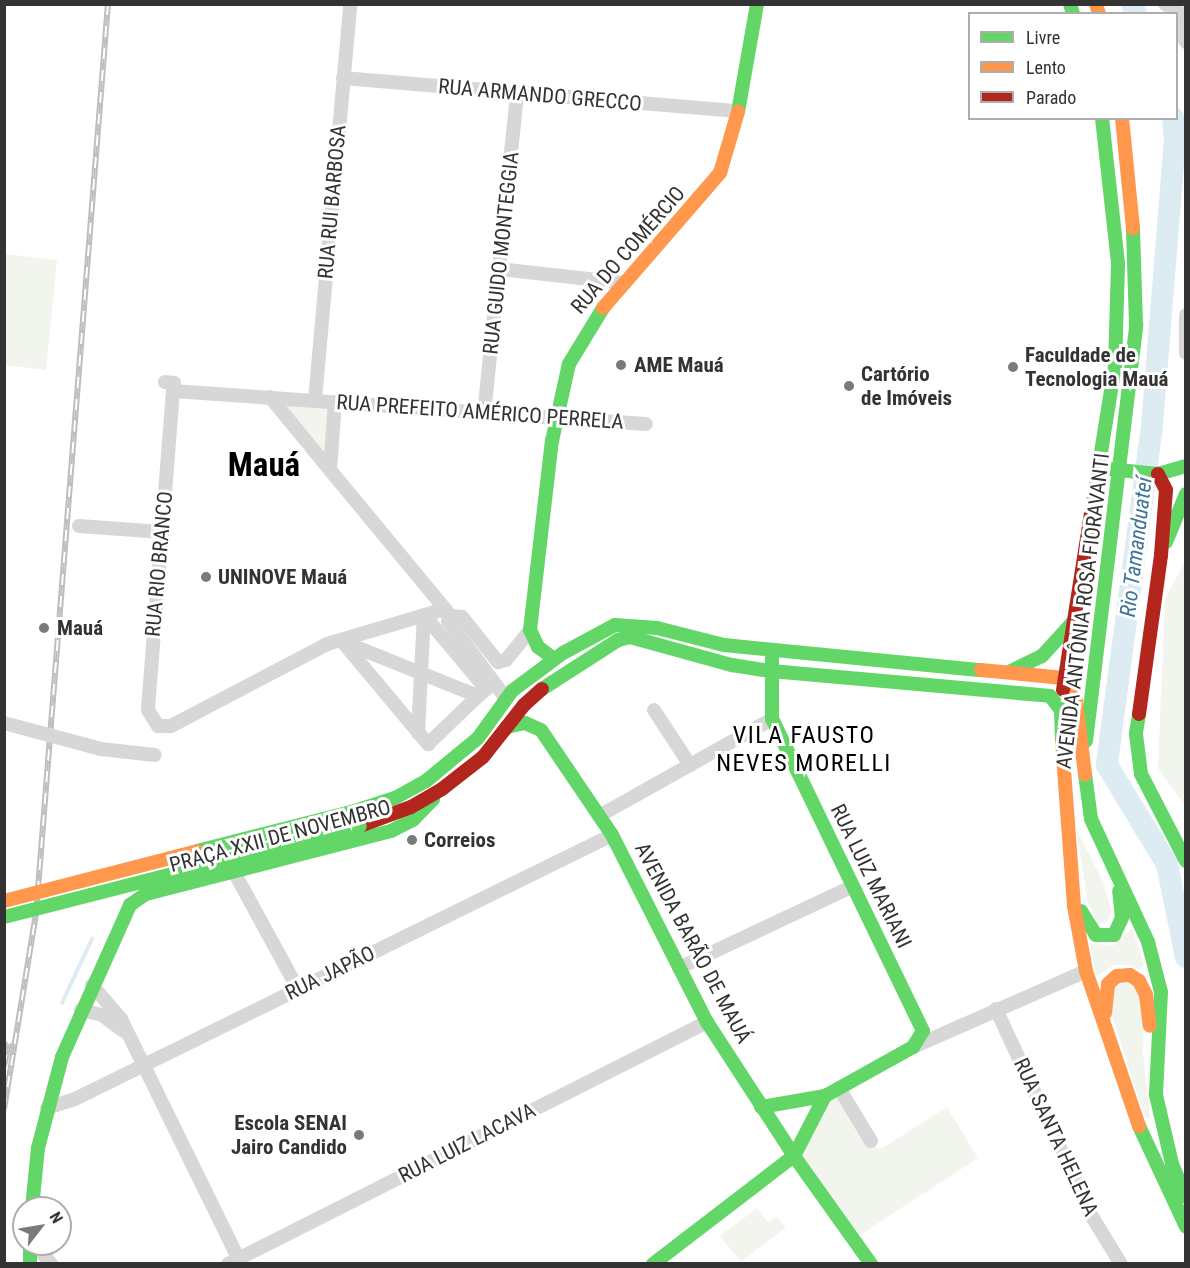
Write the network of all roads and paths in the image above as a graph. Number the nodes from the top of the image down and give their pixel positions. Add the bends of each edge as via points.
1 (350, 4) edge
2 (757, 4) edge
3 (1178, 28) edge
4 (1185, 42) edge
5 (343, 78) junction
6 (517, 93) junction
7 (738, 111) junction
8 (1102, 120) edge
9 (1122, 120) edge
10 (499, 269) junction
11 (624, 283) junction
12 (1185, 315) edge
13 (1185, 353) edge
14 (169, 386) joint
15 (270, 397) junction
16 (315, 400) junction
17 (335, 402) junction
18 (484, 414) junction
19 (556, 420) junction
20 (646, 424) dead end
21 (1185, 466) edge
22 (1101, 468) junction
23 (330, 470) junction
24 (1122, 470) junction
25 (1155, 473) junction
26 (1185, 494) edge
27 (79, 526) dead end
28 (162, 532) junction
29 (1161, 555) junction
30 (447, 612) junction
31 (424, 615) junction
32 (1073, 622) junction
33 (530, 630) junction
34 (341, 640) junction
35 (773, 651) junction
36 (554, 659) junction
37 (943, 666) junction
38 (771, 671) junction
39 (1009, 672) junction
40 (421, 673) junction
41 (860, 677) junction
42 (1064, 678) junction
43 (486, 689) junction
44 (506, 697) junction
45 (654, 710) dead end
46 (1061, 710) junction
47 (772, 719) junction
48 (4, 723) edge
49 (507, 727) junction
50 (414, 734) junction
51 (155, 754) dead end
52 (1084, 755) junction
53 (690, 765) junction
54 (442, 789) junction
55 (599, 816) junction
56 (612, 835) junction
57 (1185, 861) edge
58 (233, 870) junction
59 (1116, 877) junction
60 (1071, 882) junction
61 (853, 886) junction
62 (4, 901) edge
63 (4, 917) edge
64 (679, 968) junction
65 (1086, 971) junction
66 (92, 985) junction
67 (298, 989) junction
68 (996, 1009) junction
69 (81, 1010) junction
70 (707, 1022) junction
71 (1105, 1023) junction
72 (923, 1031) junction
73 (945, 1032) junction
74 (126, 1035) junction
75 (913, 1047) junction
76 (141, 1066) junction
77 (1155, 1080) junction
78 (838, 1088) junction
79 (825, 1096) junction
80 (47, 1107) junction
81 (761, 1107) junction
82 (871, 1141) dead end
83 (794, 1156) junction
84 (34, 1196) edge
85 (1185, 1197) edge
86 (1185, 1227) edge
87 (236, 1262) edge
88 (653, 1263) edge
89 (871, 1263) edge
90 (1121, 1263) edge

1 - 5 street, RUA RUI BARBOSA
2 - 7 main road, RUA DO COMÉRCIO
3 - 4 street
5 - 6 street, RUA ARMANDO GRECCO
5 - 16 street, RUA RUI BARBOSA
6 - 7 street, RUA ARMANDO GRECCO
6 - 10 street, RUA GUIDO MONTEGGIA
7 - 11 main road, RUA DO COMÉRCIO via 720,172
8 - 22 main road, AVENIDA ANTÔNIA ROSA FIORAVANTI via 1118,263 1118,324
9 - 24 main road, AVENIDA ANTÔNIA ROSA FIORAVANTI via 1133,218 1136,325
10 - 11 street
10 - 18 street, RUA GUIDO MONTEGGIA
11 - 19 main road, RUA DO COMÉRCIO via 580,339
12 - 13 street
14 - 15 street, RUA PREFEITO AMÉRICO PERRELA
14 - 28 street, RUA RIO BRANCO
15 - 16 street, RUA PREFEITO AMÉRICO PERRELA
15 - 23 street
16 - 17 street, RUA PREFEITO AMÉRICO PERRELA
17 - 18 street, RUA PREFEITO AMÉRICO PERRELA
17 - 23 street
18 - 19 street, RUA PREFEITO AMÉRICO PERRELA
19 - 20 street, RUA PREFEITO AMÉRICO PERRELA
19 - 33 main road, RUA DO COMÉRCIO
21 - 25 main road
22 - 24 main road
22 - 32 main road, AVENIDA ANTÔNIA ROSA FIORAVANTI
23 - 30 street
24 - 25 main road
24 - 52 main road, AVENIDA ANTÔNIA ROSA FIORAVANTI
25 - 29 main road via 1166,490
26 - 29 main road
27 - 28 street
28 - 34 street, RUA RIO BRANCO via 147,710 154,723 164,726 305,653
29 - 57 main road via 1136,734 1141,774
30 - 31 street
30 - 33 street via 462,617 498,662 506,660
30 - 43 street via 450,628
31 - 34 street
31 - 40 street
31 - 43 street
32 - 39 main road via 1042,656
32 - 42 main road, AVENIDA ANTÔNIA ROSA FIORAVANTI
33 - 36 main road via 538,647
34 - 40 street
34 - 50 street via 375,692
35 - 36 main road via 724,645 633,624 615,625 596,633
35 - 37 main road
35 - 38 main road, RUA LUIZ MARIANI
36 - 44 main road
37 - 39 main road
37 - 41 main road via 936,678 874,673
38 - 41 main road
38 - 47 main road, RUA LUIZ MARIANI
38 - 49 main road via 732,665 630,637 618,640 542,689
39 - 42 main road
40 - 43 street
40 - 50 street
41 - 46 main road via 1045,694
42 - 46 main road, AVENIDA ANTÔNIA ROSA FIORAVANTI
42 - 52 main road via 1076,702
43 - 44 street
43 - 50 street via 428,744
44 - 62 main road, bridge via 478,738 426,781 395,798
45 - 53 street
46 - 60 main road, AVENIDA ANTÔNIA ROSA FIORAVANTI via 1061,777
47 - 53 street
47 - 61 main road, RUA LUIZ MARIANI
48 - 51 street, bridge via 100,749
49 - 54 main road via 483,757
49 - 55 main road, AVENIDA BARÃO DE MAUÁ via 525,723 541,730
52 - 59 main road, AVENIDA ANTÔNIA ROSA FIORAVANTI via 1087,804
53 - 55 street
54 - 58 main road, PRAÇA XXII DE NOVEMBRO via 403,826
54 - 63 main road, bridge via 411,807 360,826
55 - 56 main road, AVENIDA BARÃO DE MAUÁ
56 - 64 main road, AVENIDA BARÃO DE MAUÁ
56 - 67 street, RUA JAPÃO
58 - 66 main road, PRAÇA XXII DE NOVEMBRO via 146,894 124,914
58 - 67 street
59 - 60 main road via 1122,925 1106,937 1090,931
59 - 77 main road, AVENIDA ANTÔNIA ROSA FIORAVANTI via 1148,942 1161,992
60 - 65 main road, AVENIDA ANTÔNIA ROSA FIORAVANTI
61 - 64 street
61 - 72 main road, RUA LUIZ MARIANI
64 - 70 main road, AVENIDA BARÃO DE MAUÁ
65 - 68 street
65 - 71 main road, AVENIDA ANTÔNIA ROSA FIORAVANTI
66 - 69 main road
66 - 74 street via 113,1005
67 - 76 street, RUA JAPÃO
68 - 73 street
68 - 90 street, RUA SANTA HELENA via 1091,1215
69 - 74 street via 110,1019
69 - 80 main road
70 - 81 main road, AVENIDA BARÃO DE MAUÁ
70 - 87 street, RUA LUIZ LACAVA
71 - 77 main road via 1108,984 1122,974 1134,976 1148,1004
71 - 86 main road, AVENIDA ANTÔNIA ROSA FIORAVANTI via 1148,1151
72 - 73 street
72 - 75 main road
73 - 75 street
74 - 76 street
75 - 78 main road
76 - 80 street, RUA JAPÃO via 75,1099
76 - 87 street
77 - 85 main road, AVENIDA ANTÔNIA ROSA FIORAVANTI via 1164,1135
78 - 79 main road
78 - 82 street
79 - 81 main road
79 - 83 main road
80 - 84 main road
81 - 83 main road, AVENIDA BARÃO DE MAUÁ
83 - 88 main road
83 - 89 main road, AVENIDA BARÃO DE MAUÁ

